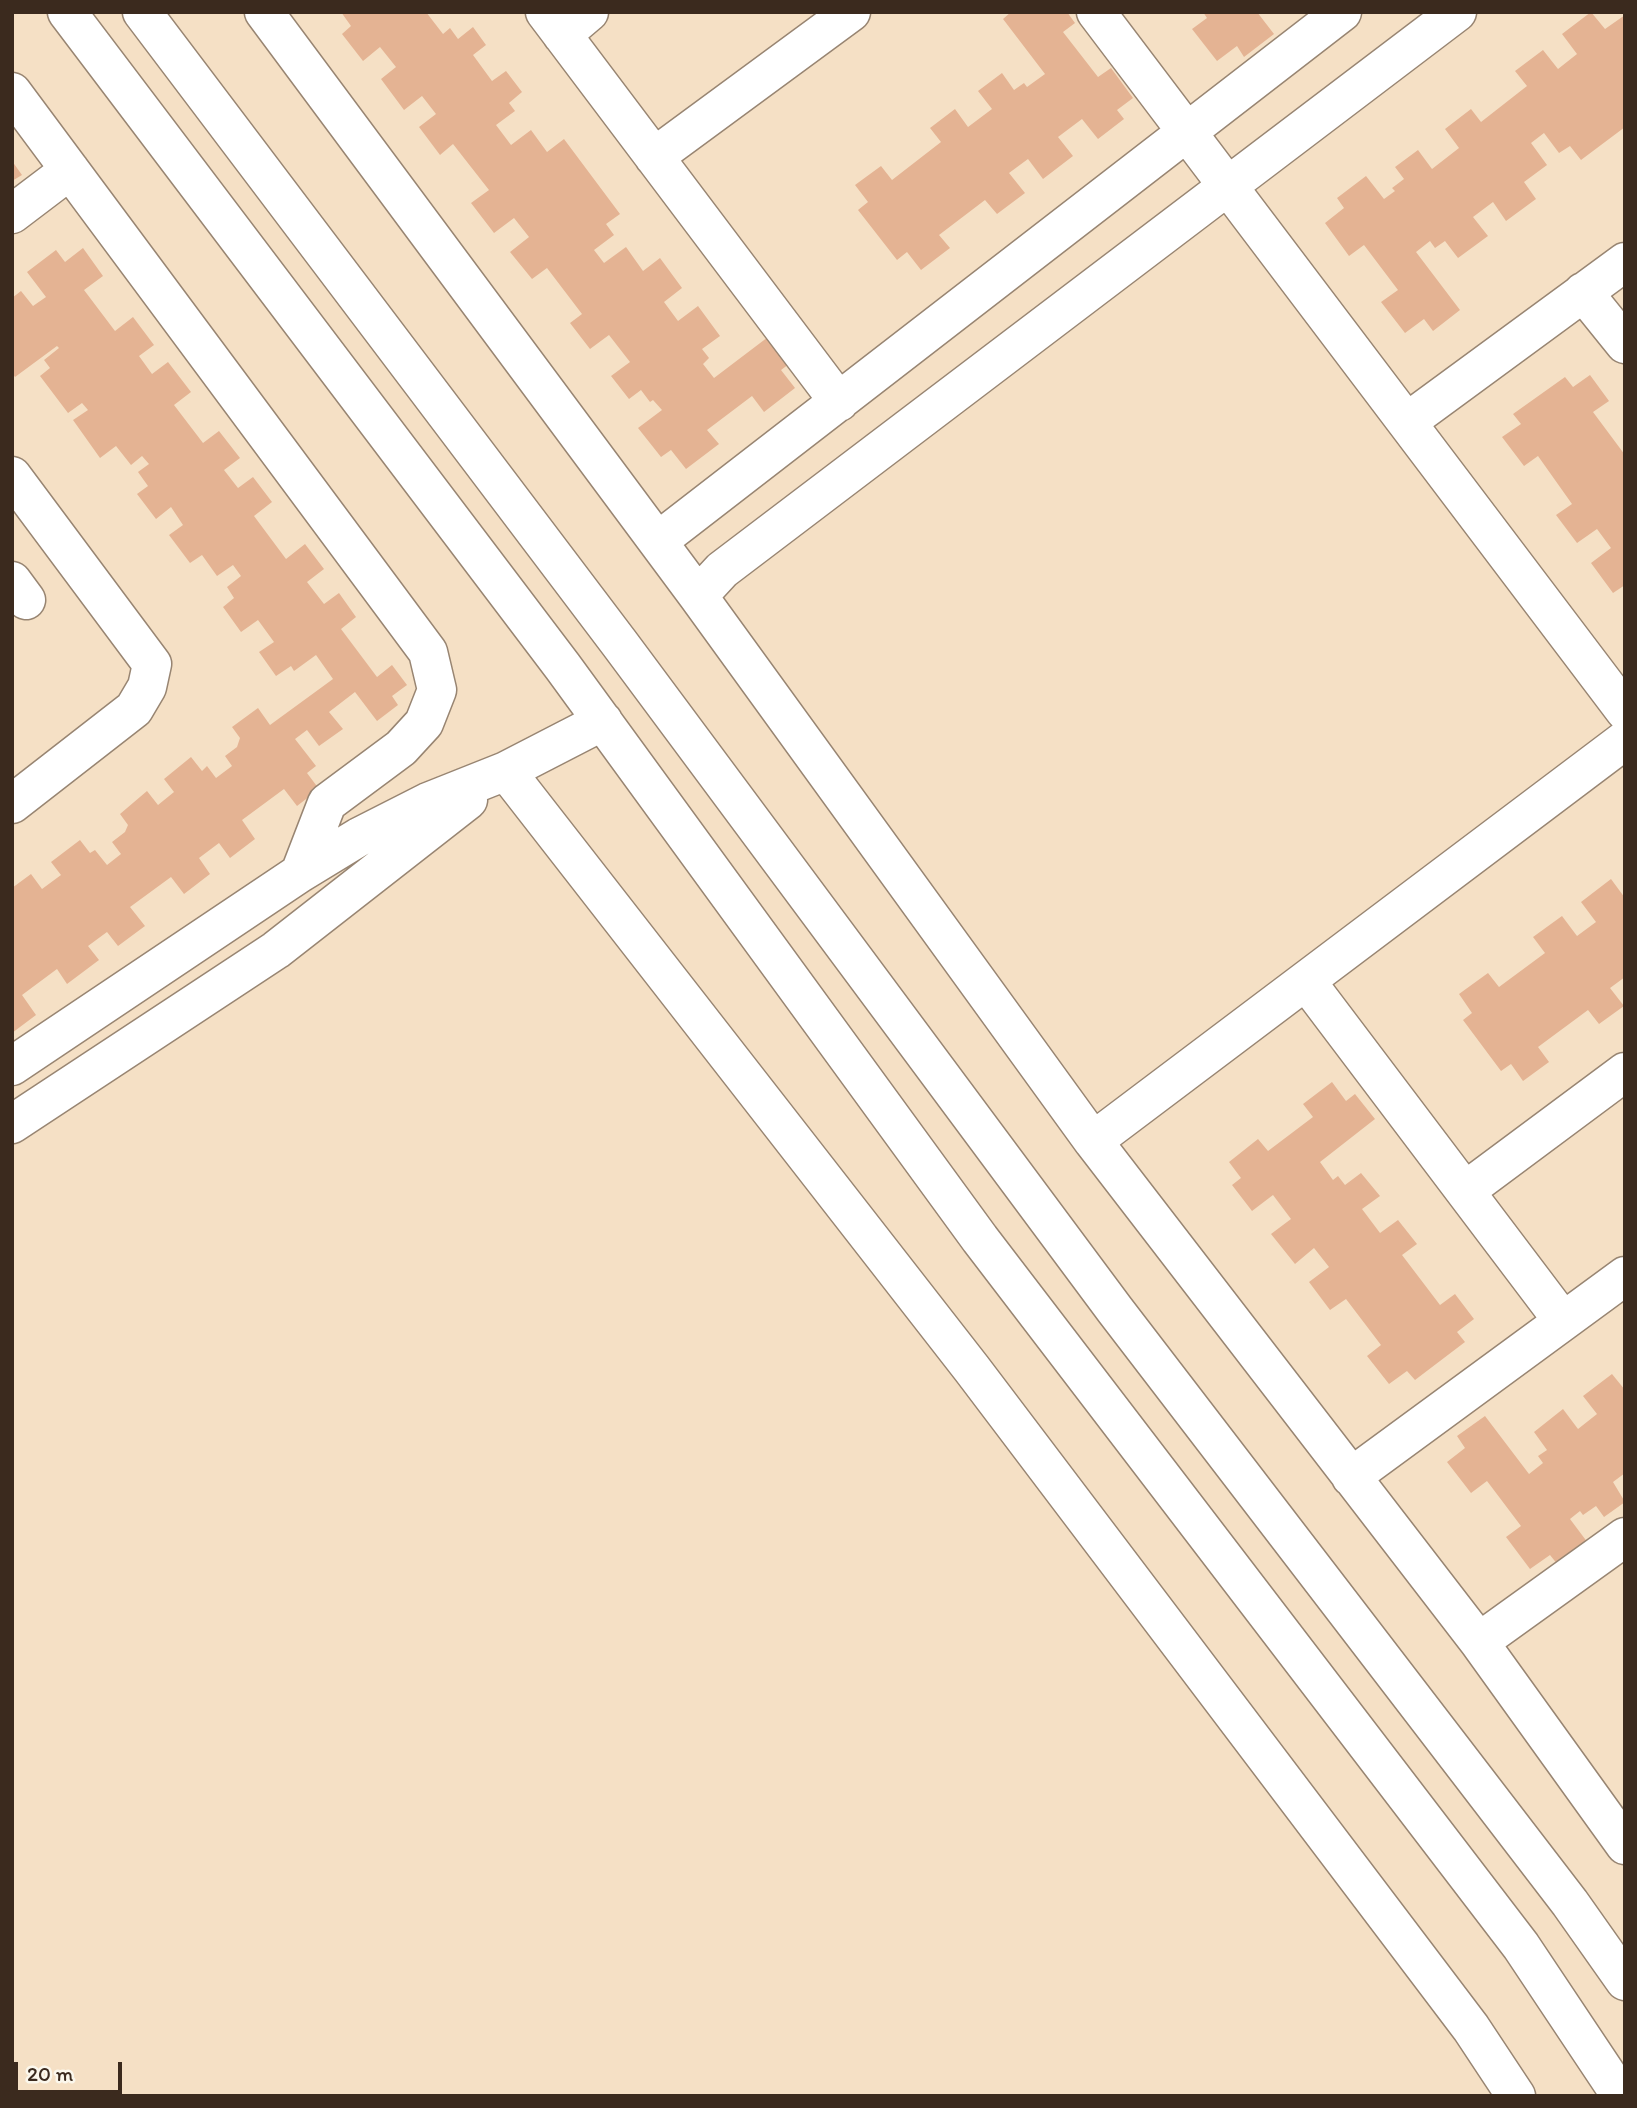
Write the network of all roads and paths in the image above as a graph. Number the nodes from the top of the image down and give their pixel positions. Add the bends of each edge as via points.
1 (67, 12) edge
2 (142, 12) edge
3 (264, 12) edge
4 (1096, 12) edge
5 (1342, 12) edge
6 (1457, 12) edge
7 (840, 16) edge
8 (566, 20) edge
9 (12, 92) edge
10 (1188, 131) junction
11 (654, 157) junction
12 (70, 170) junction
13 (1229, 185) junction
14 (12, 214) edge
15 (1625, 262) edge
16 (1583, 292) junction
17 (1625, 344) edge
18 (839, 402) junction
19 (1407, 422) junction
20 (12, 476) edge
21 (658, 541) junction
22 (698, 596) junction
23 (1625, 710) edge
24 (603, 721) junction
25 (1625, 740) edge
26 (506, 771) junction
27 (12, 804) edge
28 (300, 873) junction
29 (1306, 981) junction
30 (12, 1066) edge
31 (1625, 1072) edge
32 (12, 1124) edge
33 (1094, 1141) junction
34 (1465, 1191) junction
35 (1625, 1276) edge
36 (1563, 1321) junction
37 (1351, 1477) junction
38 (1625, 1537) edge
39 (1479, 1642) junction
40 (1625, 1845) edge
41 (1625, 1981) edge
42 (1516, 2096) edge
43 (1621, 2096) edge

1 - 24 street
2 - 41 street via 1115,1310
3 - 21 street
4 - 10 street
5 - 10 street
6 - 13 street
7 - 11 street
8 - 11 street
9 - 12 street
10 - 13 street
10 - 18 street
11 - 18 street
12 - 14 street
12 - 28 street via 428,652 437,690 424,723 401,748 327,803
13 - 19 street
13 - 22 street via 722,570
15 - 16 street
16 - 17 street
16 - 19 street
18 - 21 street
19 - 23 street
20 - 27 street via 152,664 147,687 134,709
21 - 22 street
22 - 33 street
24 - 26 street
24 - 43 street via 980,1239 1521,1946
25 - 29 street
26 - 28 street via 396,817
26 - 32 street via 276,950
26 - 42 street via 972,1369 1471,2028
28 - 30 street
29 - 33 street
29 - 34 street
31 - 34 street
33 - 37 street
34 - 36 street
35 - 36 street
36 - 37 street
37 - 39 street
38 - 39 street
39 - 40 street

